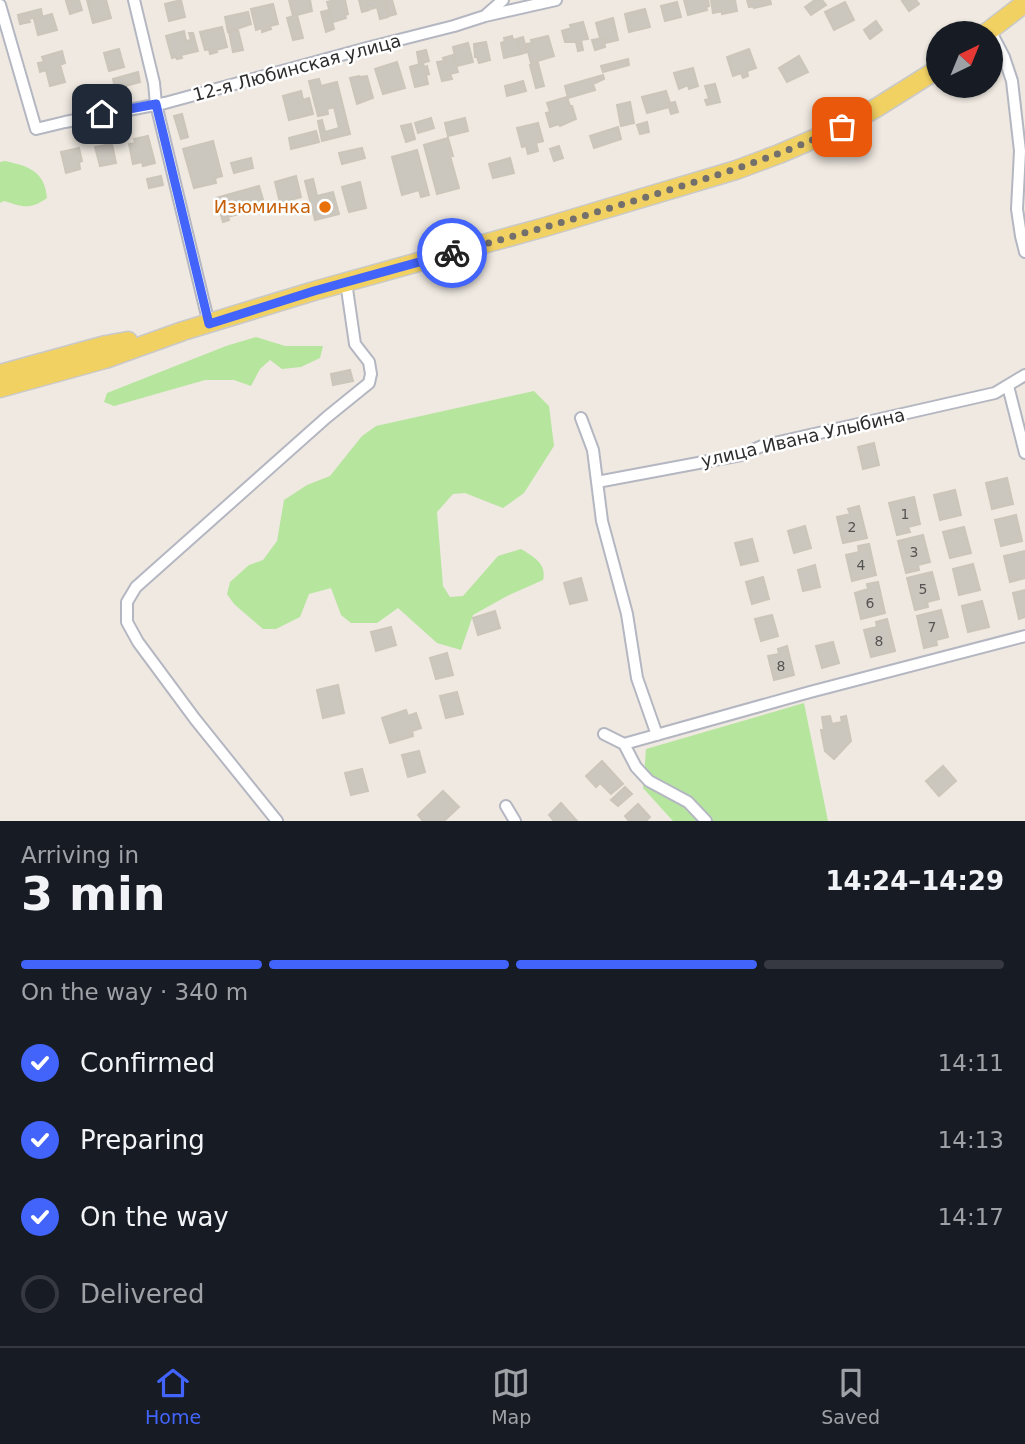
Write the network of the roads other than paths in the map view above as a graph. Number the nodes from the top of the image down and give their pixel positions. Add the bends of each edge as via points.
1 (134, 0) edge
2 (503, 0) edge
3 (556, 0) edge
4 (1024, 3) edge
5 (0, 5) edge
6 (485, 16) junction
7 (1002, 21) edge
8 (1003, 55) edge
9 (926, 77) edge
10 (156, 104) junction
11 (1025, 252) edge
12 (346, 282) junction
13 (209, 324) junction
14 (183, 331) junction
15 (0, 374) edge
16 (1025, 375) edge
17 (1007, 386) junction
18 (0, 388) edge
19 (581, 418) dead end
20 (1025, 453) edge
21 (597, 482) junction
22 (1025, 636) edge
23 (604, 734) dead end
24 (657, 735) junction
25 (624, 744) junction
26 (506, 806) dead end
27 (276, 821) edge
28 (515, 821) edge
29 (706, 821) edge

1 - 10 street
2 - 6 street
3 - 6 street, 12-я Любинская улица
4 - 7 main road
5 - 10 street, 12-я Любинская улица via 36,129
6 - 10 street, 12-я Любинская улица
8 - 11 street via 1012,81 1020,151 1017,209
9 - 12 main road via 876,108 779,155 621,205
10 - 13 street
12 - 13 main road
12 - 27 street via 355,344 369,362 369,383 136,587 127,602 127,621 138,642
13 - 14 main road
14 - 15 main road via 106,345
14 - 18 main road via 105,359
16 - 17 street, улица Ивана Улыбина
17 - 20 street
17 - 21 street, улица Ивана Улыбина via 995,393 762,446 741,455
19 - 21 street via 593,450
21 - 24 street via 637,678
22 - 24 street
23 - 25 street
24 - 25 street
25 - 29 street via 649,781 688,803
26 - 28 street

